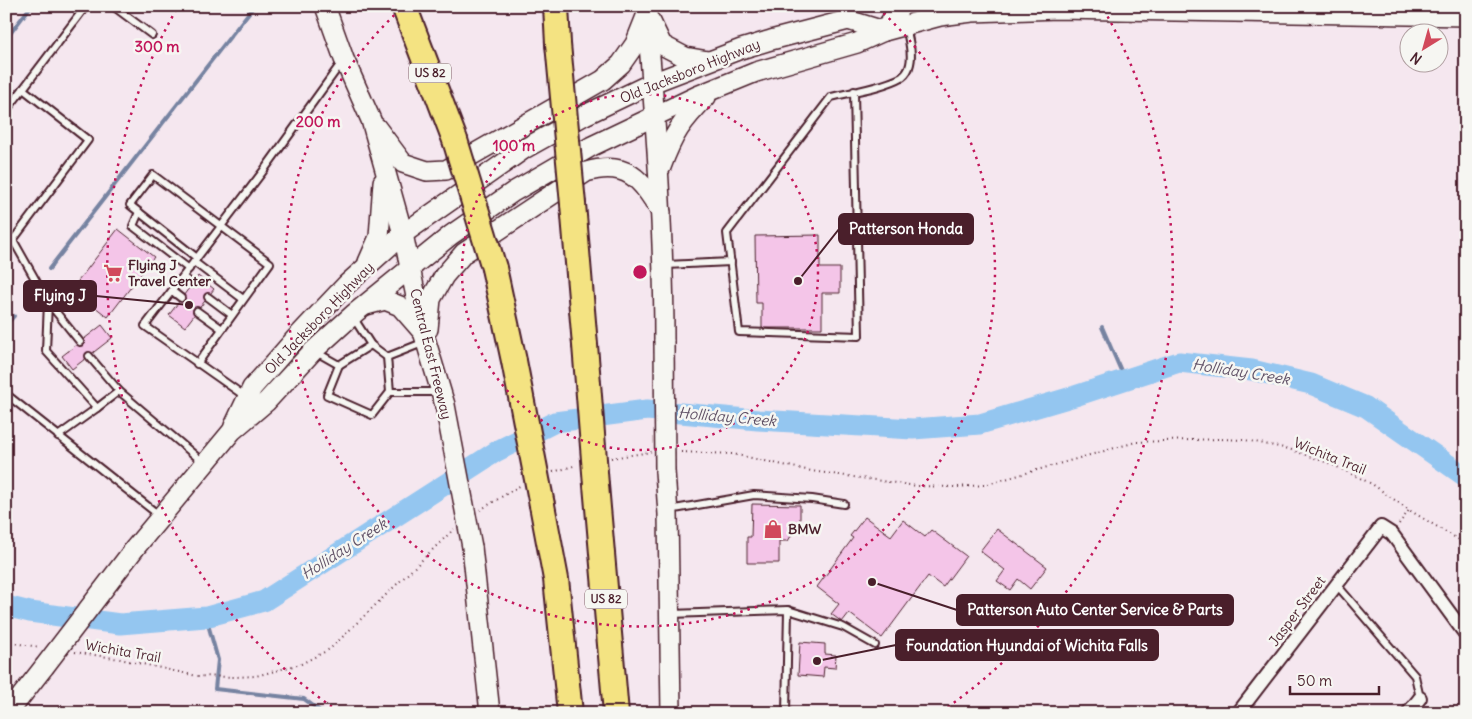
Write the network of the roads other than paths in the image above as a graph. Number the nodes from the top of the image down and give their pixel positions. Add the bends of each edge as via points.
1 (86, 6) edge
2 (113, 6) edge
3 (325, 6) edge
4 (404, 6) edge
5 (423, 6) edge
6 (556, 6) edge
7 (901, 6) edge
8 (966, 9) edge
9 (646, 10) edge
10 (1466, 16) edge
11 (906, 25) junction
12 (884, 30) junction
13 (152, 35) dead end
14 (344, 59) junction
15 (709, 62) junction
16 (652, 83) junction
17 (23, 89) junction
18 (714, 89) junction
19 (854, 91) junction
20 (6, 111) edge
21 (655, 115) junction
22 (371, 120) junction
23 (455, 140) junction
24 (384, 168) junction
25 (658, 173) junction
26 (139, 212) junction
27 (661, 212) junction
28 (221, 226) junction
29 (6, 234) edge
30 (403, 234) junction
31 (13, 240) junction
32 (196, 260) junction
33 (731, 262) junction
34 (664, 265) junction
35 (366, 267) junction
36 (410, 268) junction
37 (189, 269) junction
38 (183, 277) junction
39 (192, 284) dead end
40 (172, 291) junction
41 (208, 297) dead end
42 (182, 298) dead end
43 (243, 299) junction
44 (48, 302) junction
45 (197, 311) dead end
46 (357, 311) junction
47 (232, 315) junction
48 (222, 329) junction
49 (425, 337) junction
50 (80, 342) dead end
51 (371, 346) junction
52 (313, 351) junction
53 (89, 356) dead end
54 (387, 357) junction
55 (197, 364) junction
56 (339, 365) junction
57 (120, 391) junction
58 (390, 392) junction
59 (6, 394) edge
60 (248, 398) junction
61 (443, 399) junction
62 (97, 408) junction
63 (232, 431) junction
64 (58, 436) junction
65 (204, 464) junction
66 (844, 504) dead end
67 (668, 510) junction
68 (161, 517) junction
69 (1336, 584) junction
70 (788, 610) junction
71 (670, 614) junction
72 (1466, 635) edge
73 (875, 645) dead end
74 (1420, 698) joint
75 (9, 707) edge
76 (490, 713) edge
77 (570, 713) edge
78 (616, 713) edge
79 (671, 713) edge
80 (786, 713) edge
81 (1238, 713) edge
82 (1408, 713) edge

1 - 17 lane
2 - 13 lane
3 - 14 main road, Central East Freeway
4 - 23 highway, US 82
5 - 23 highway
6 - 78 highway, US 82, bridge
7 - 12 main road
8 - 10 main road, Old Jacksboro Highway
8 - 11 main road, Old Jacksboro Highway
9 - 15 main road via 662,44 684,57
9 - 16 main road
9 - 22 main road via 635,44 621,64 603,80 446,170 427,171 403,163
11 - 12 main road, Old Jacksboro Highway
11 - 19 lane via 911,57 904,76
12 - 15 main road, Old Jacksboro Highway via 848,20 771,40
12 - 18 main road, Old Jacksboro Highway via 857,43 756,72
14 - 22 main road, Central East Freeway
14 - 28 lane
15 - 16 main road, Old Jacksboro Highway
16 - 21 main road
16 - 30 main road, Old Jacksboro Highway via 524,149
17 - 20 lane
17 - 31 lane via 88,140
18 - 21 main road, Old Jacksboro Highway
18 - 25 main road via 686,117 670,141
19 - 33 lane via 831,97 727,233
19 - 33 lane via 859,336 739,332
21 - 25 main road
21 - 36 main road, Old Jacksboro Highway via 592,146 513,192
22 - 24 main road, Central East Freeway
23 - 77 highway, US 82, bridge via 494,268 514,361 556,578
24 - 30 main road, Central East Freeway
24 - 35 main road via 379,237
25 - 27 main road
26 - 28 lane via 130,204 153,175
26 - 32 lane
26 - 37 lane via 133,226
27 - 34 main road
27 - 49 main road via 633,175 616,168 586,172 464,253 444,276 431,299
28 - 32 lane
28 - 43 lane via 270,263
29 - 31 lane
30 - 35 main road, Old Jacksboro Highway
30 - 36 main road, Central East Freeway
31 - 44 lane
32 - 37 lane
32 - 43 lane
33 - 34 lane
34 - 67 main road, bridge
35 - 60 main road, Old Jacksboro Highway via 296,338 252,388
36 - 46 main road, Old Jacksboro Highway
36 - 49 main road, Central East Freeway
37 - 38 lane
38 - 39 lane
38 - 40 lane
40 - 42 lane
40 - 55 lane via 145,326
41 - 47 lane
43 - 47 lane
44 - 50 lane
44 - 62 lane via 46,351
45 - 48 lane
46 - 49 main road via 385,300 400,306
46 - 51 lane
46 - 52 main road, Old Jacksboro Highway
47 - 48 lane
48 - 55 lane
49 - 54 lane
49 - 61 main road, Central East Freeway
51 - 54 lane
51 - 56 lane
52 - 56 lane
52 - 63 main road, Old Jacksboro Highway via 266,402
53 - 57 lane
54 - 58 lane
55 - 60 lane
56 - 58 lane via 327,395 372,415
57 - 62 lane
57 - 65 lane
58 - 61 lane
59 - 64 lane
60 - 63 main road, Old Jacksboro Highway
61 - 76 main road, Central East Freeway, bridge via 472,547
62 - 64 lane
63 - 65 main road, Old Jacksboro Highway
64 - 68 lane
65 - 68 main road, Old Jacksboro Highway
66 - 67 lane via 754,495
67 - 71 main road
68 - 75 main road, Old Jacksboro Highway, bridge
69 - 72 street, Jasper Street via 1381,527 1392,534
69 - 74 lane via 1415,676
69 - 81 street, Jasper Street
70 - 71 lane
70 - 73 lane via 844,627
70 - 80 lane
71 - 79 main road
74 - 82 street

